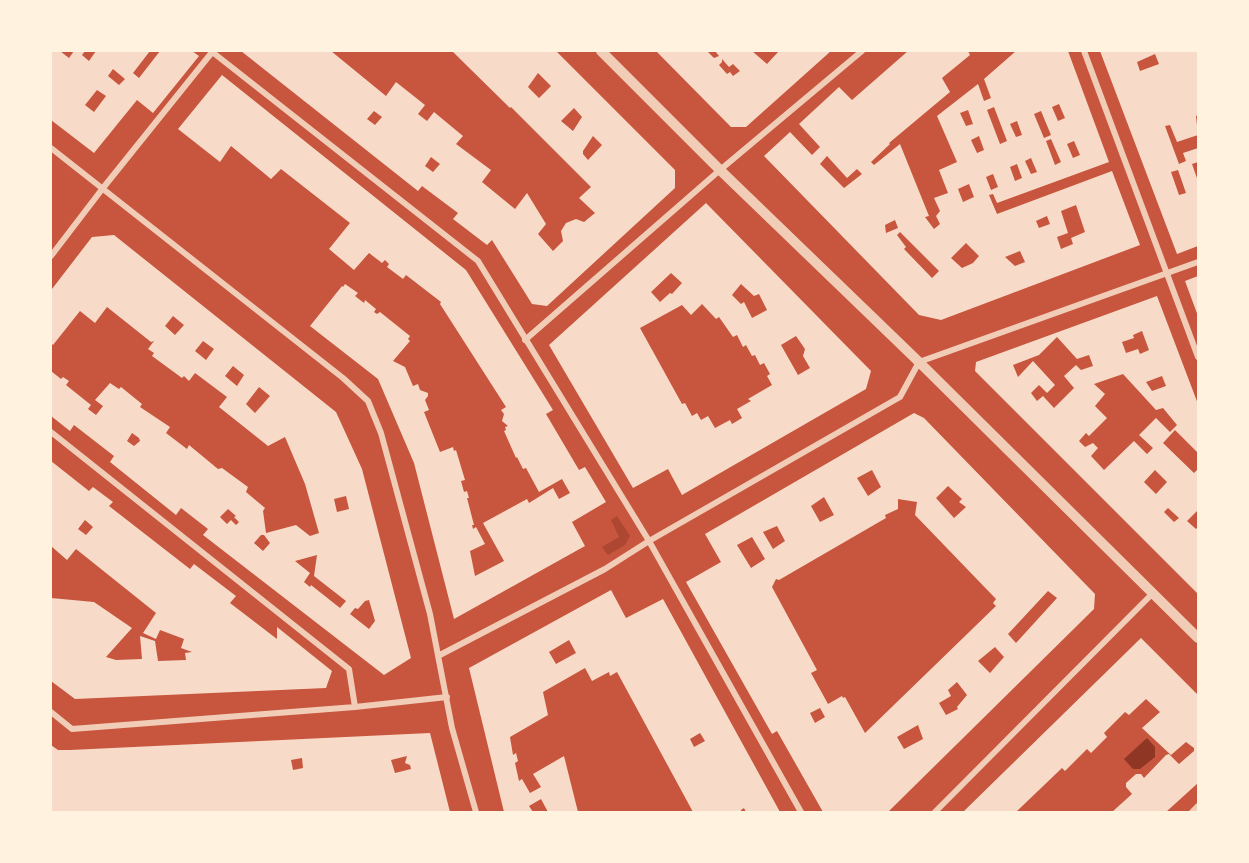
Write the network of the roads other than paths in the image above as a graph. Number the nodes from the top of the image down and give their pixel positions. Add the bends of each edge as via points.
1 (212, 51) edge
2 (601, 51) edge
3 (862, 51) edge
4 (1084, 51) edge
5 (51, 148) edge
6 (720, 170) junction
7 (103, 188) junction
8 (51, 256) edge
9 (1198, 262) edge
10 (1166, 274) junction
11 (525, 340) junction
12 (1198, 357) edge
13 (919, 362) junction
14 (51, 432) edge
15 (650, 541) junction
16 (1153, 593) junction
17 (1198, 638) edge
18 (438, 656) junction
19 (447, 697) junction
20 (355, 707) junction
21 (51, 712) edge
22 (1198, 807) edge
23 (476, 812) edge
24 (801, 812) edge
25 (935, 812) edge
26 (1192, 812) edge

1 - 7 street
1 - 11 street via 478,261
2 - 6 street
3 - 6 street
4 - 10 street
5 - 7 street
6 - 11 street
6 - 13 street
7 - 8 street
7 - 18 street via 368,401 381,433
9 - 10 street
10 - 12 street
10 - 13 street
11 - 15 street
13 - 15 street via 900,398
13 - 16 street
14 - 20 street via 349,669
15 - 18 street via 605,569
15 - 24 street
16 - 17 street
16 - 25 street
18 - 19 street
19 - 20 street
19 - 23 street
20 - 21 street via 72,729
22 - 26 street

